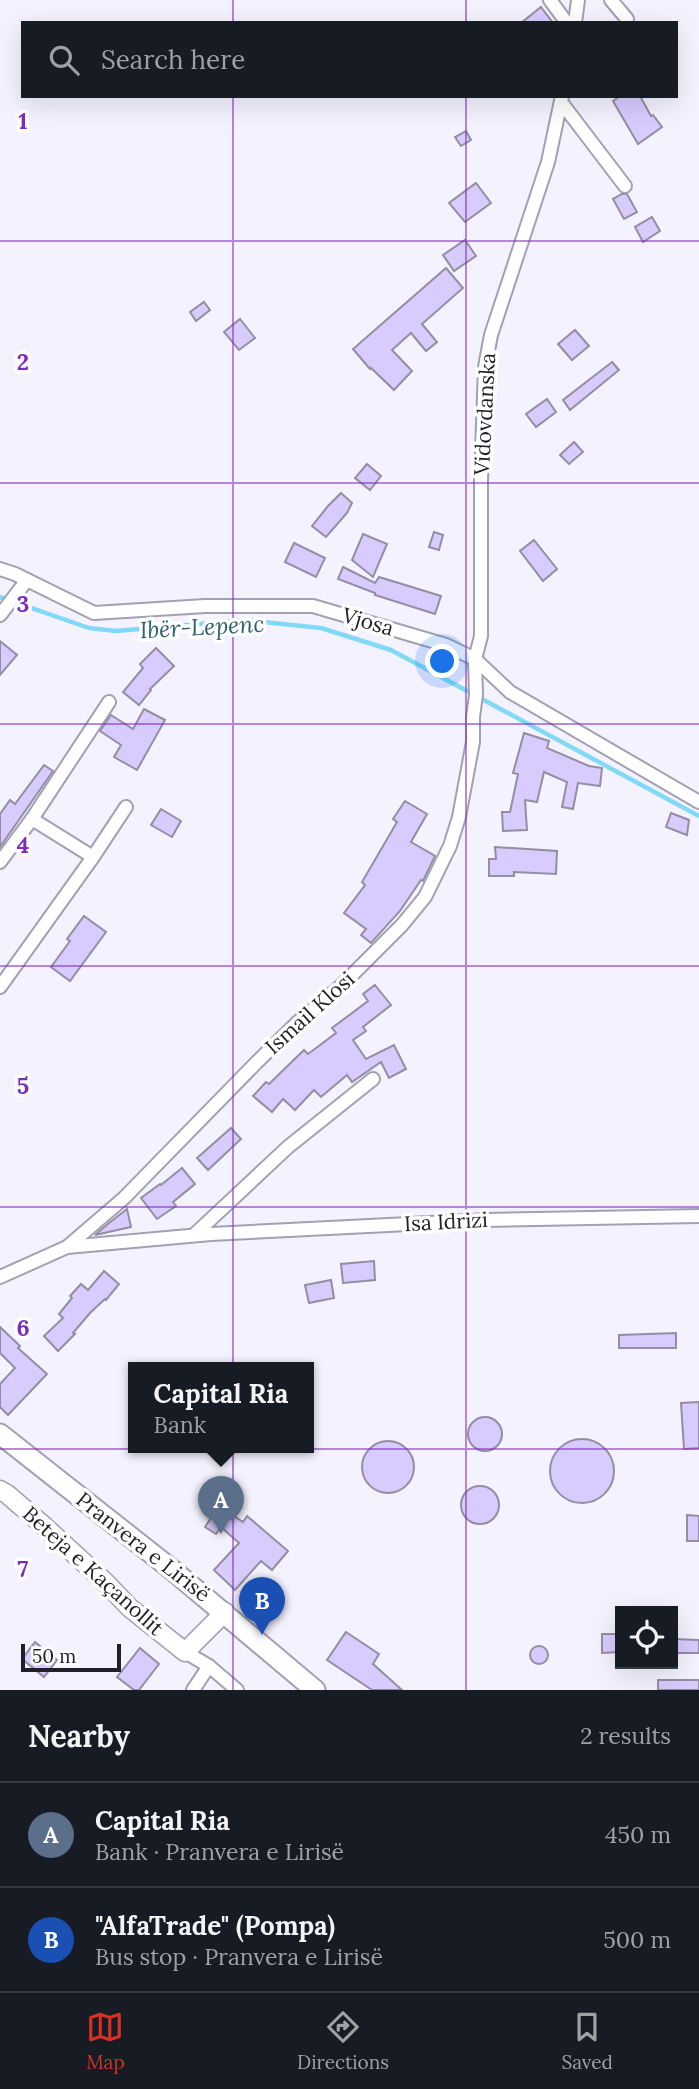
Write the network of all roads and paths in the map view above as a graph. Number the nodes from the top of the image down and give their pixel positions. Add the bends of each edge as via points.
1 (550, 0) edge
2 (578, 0) edge
3 (611, 0) edge
4 (627, 19) dead end
5 (566, 21) edge
6 (575, 21) edge
7 (562, 99) edge
8 (625, 186) dead end
9 (0, 569) edge
10 (27, 580) junction
11 (0, 615) edge
12 (475, 659) junction
13 (109, 702) dead end
14 (699, 802) edge
15 (126, 807) dead end
16 (32, 819) junction
17 (93, 857) junction
18 (0, 862) edge
19 (0, 987) edge
20 (373, 1079) dead end
21 (699, 1216) edge
22 (194, 1235) junction
23 (66, 1247) junction
24 (0, 1278) edge
25 (0, 1434) edge
26 (0, 1444) edge
27 (0, 1490) edge
28 (222, 1616) junction
29 (185, 1652) junction
30 (209, 1667) junction
31 (193, 1690) edge
32 (237, 1690) edge
33 (302, 1690) edge
34 (315, 1690) edge

1 - 5 street
2 - 6 street
3 - 4 street
7 - 8 street
7 - 12 street, Vidovdanska via 548,162 491,335 485,367 481,636
9 - 10 street, Vjosa
10 - 11 street
10 - 12 street, Vjosa via 94,613 313,606 446,645
12 - 14 street, Vjosa via 510,692
12 - 23 street, Ismail Klosi via 473,743 459,817 425,897 341,987 264,1055 124,1198
13 - 16 street
15 - 17 street
16 - 17 street
16 - 18 street
17 - 19 street
20 - 22 street via 288,1147
21 - 22 street, Isa Idrizi via 488,1220
22 - 23 street, Isa Idrizi
23 - 24 street, Ismail Klosi
25 - 28 main road, Pranvera e Lirisë
26 - 28 main road, Pranvera e Lirisë
27 - 29 street, Beteja e Kaçanollit
28 - 29 street
28 - 33 main road, Pranvera e Lirisë
28 - 34 main road, Pranvera e Lirisë
29 - 30 street
30 - 31 street
30 - 32 street

